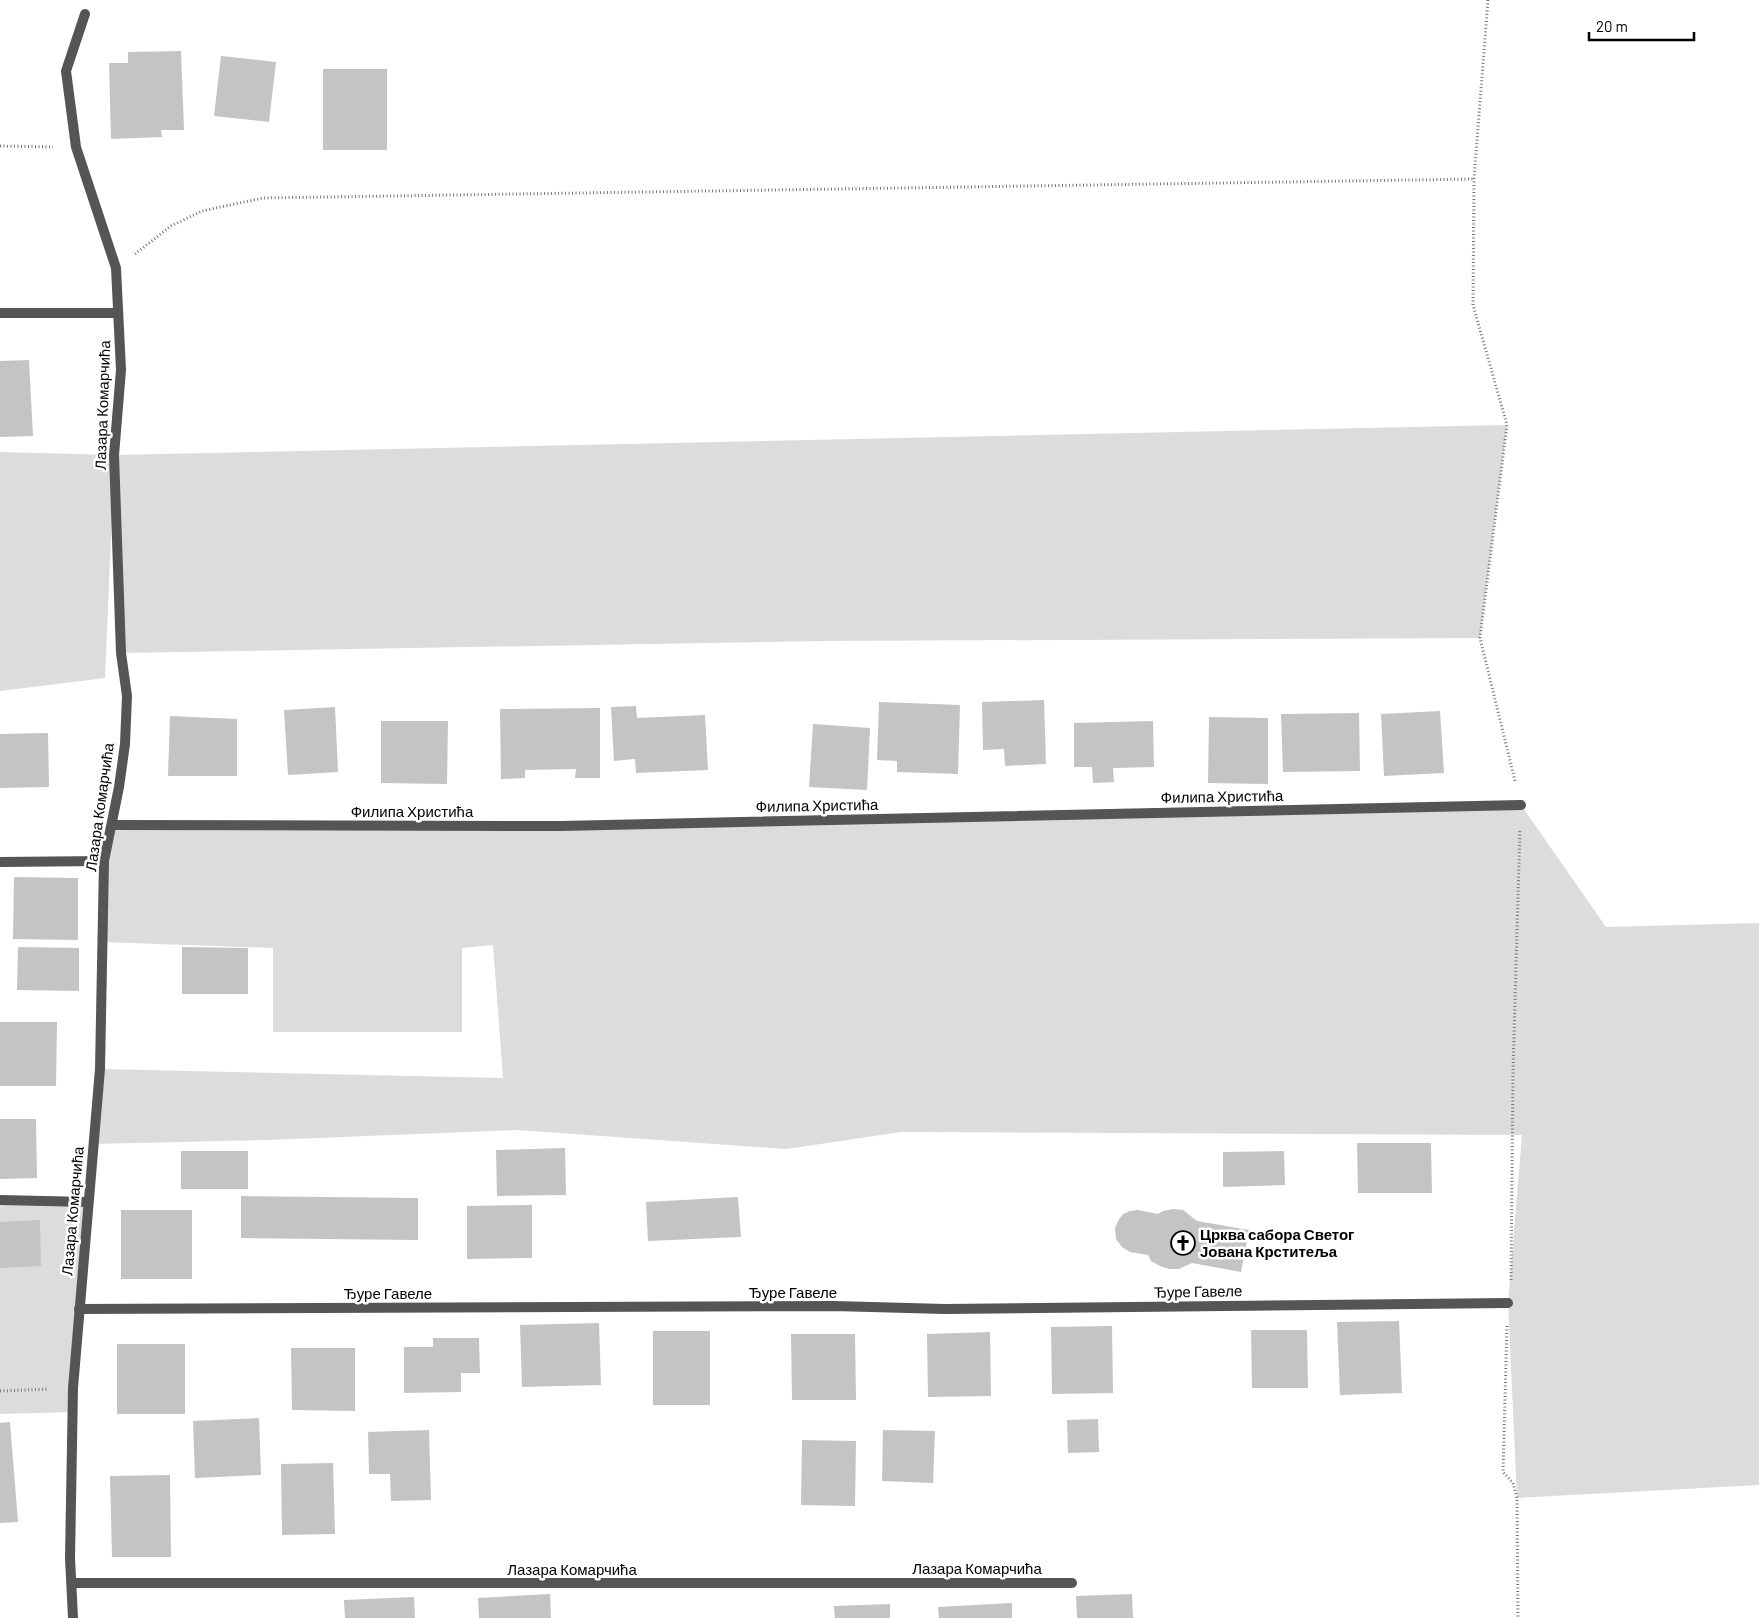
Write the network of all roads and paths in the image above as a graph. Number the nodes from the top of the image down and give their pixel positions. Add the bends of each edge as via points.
1 (1488, 0) edge
2 (85, 14) dead end
3 (0, 146) edge
4 (76, 147) junction
5 (1474, 179) junction
6 (116, 268) junction
7 (0, 313) edge
8 (118, 313) junction
9 (1521, 805) junction
10 (113, 825) junction
11 (104, 861) junction
12 (0, 862) edge
13 (0, 1200) edge
14 (88, 1202) junction
15 (1508, 1303) junction
16 (79, 1310) junction
17 (73, 1388) junction
18 (0, 1392) edge
19 (72, 1583) junction
20 (1072, 1583) dead end
21 (74, 1618) edge
22 (1518, 1618) edge

1 - 5 path
2 - 4 street, Лазара Комарчића via 66,70
3 - 4 path
4 - 6 street, Лазара Комарчића
5 - 6 path via 263,198 202,211 172,226
5 - 9 path via 1473,305 1507,425 1480,638
6 - 8 street, Лазара Комарчића
7 - 8 street
8 - 10 street, Лазара Комарчића via 121,370 114,455 121,653 127,696
9 - 10 street, Филипа Христића via 571,826
9 - 15 path
10 - 11 street, Лазара Комарчића
11 - 12 street
11 - 14 street, Лазара Комарчића via 100,1069
13 - 14 street
14 - 16 street, Лазара Комарчића
15 - 16 street, Ђуре Гавеле via 945,1309 824,1306
15 - 22 path via 1503,1472 1513,1484 1517,1498
16 - 17 street, Лазара Комарчића
17 - 18 path
17 - 19 street, Лазара Комарчића
19 - 20 street, Лазара Комарчића
19 - 21 street, Лазара Комарчића

